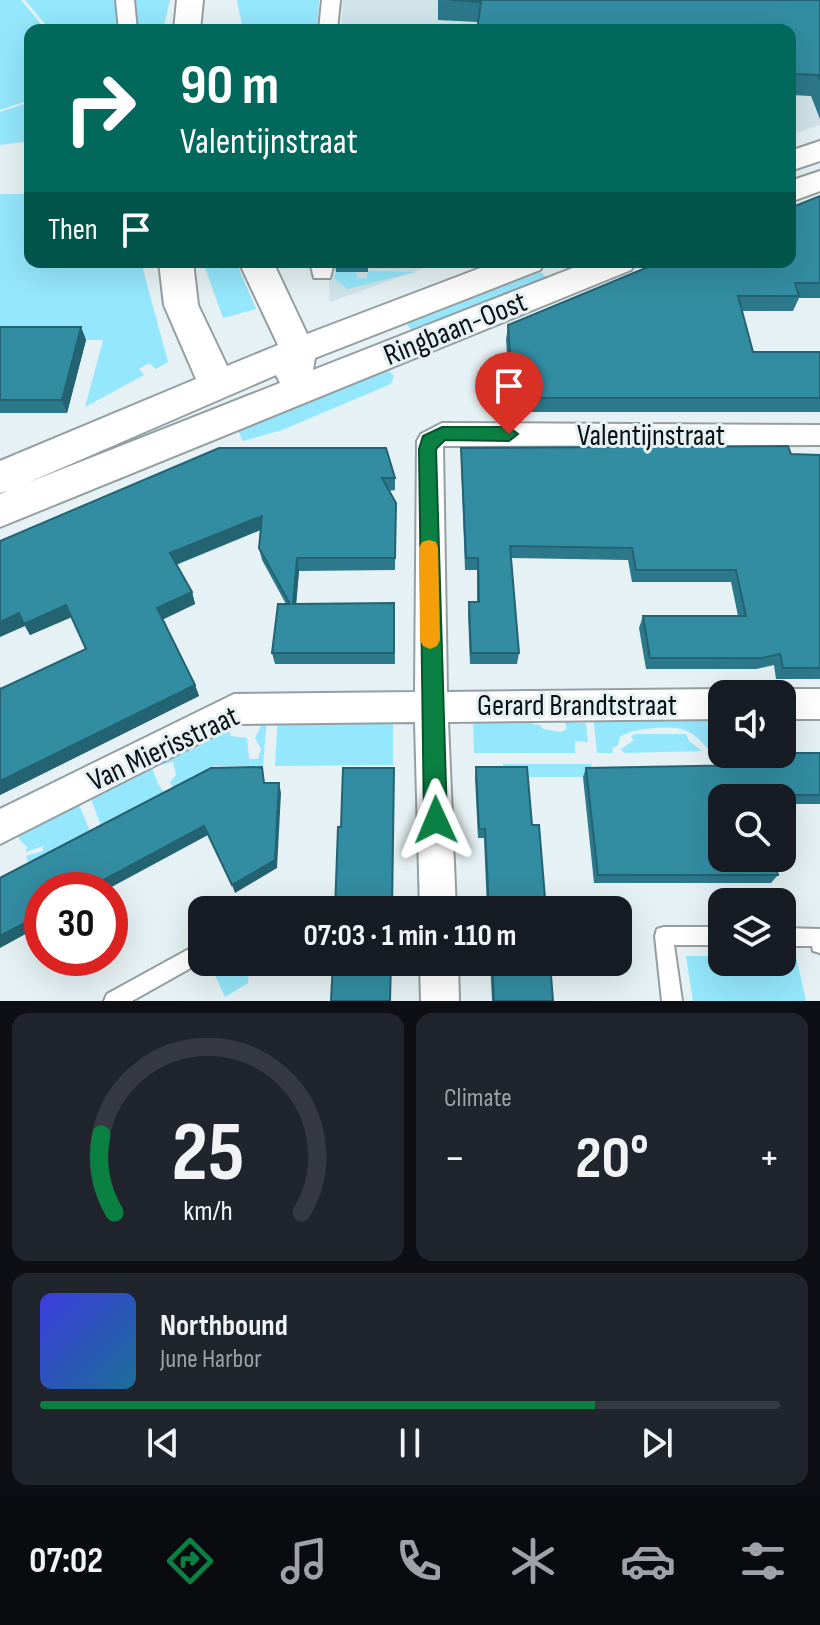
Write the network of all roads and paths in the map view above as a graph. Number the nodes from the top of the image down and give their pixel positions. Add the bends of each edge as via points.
1 (125, 0) edge
2 (190, 0) edge
3 (331, 0) edge
4 (127, 24) edge
5 (188, 24) edge
6 (329, 24) edge
7 (820, 150) edge
8 (796, 160) edge
9 (820, 180) edge
10 (796, 190) edge
11 (177, 268) edge
12 (259, 268) edge
13 (512, 268) edge
14 (604, 268) edge
15 (298, 351) junction
16 (218, 387) junction
17 (278, 397) junction
18 (820, 435) edge
19 (0, 478) edge
20 (0, 511) edge
21 (708, 704) edge
22 (796, 704) edge
23 (820, 704) edge
24 (431, 707) junction
25 (0, 827) edge
26 (438, 896) edge
27 (708, 936) edge
28 (796, 938) edge
29 (819, 939) edge
30 (188, 959) edge
31 (439, 976) edge
32 (114, 1001) edge
33 (440, 1001) edge
34 (672, 1001) edge

1 - 4 street
2 - 5 main road
3 - 6 street
7 - 8 main road
9 - 10 main road
11 - 16 main road via 181,305
12 - 15 main road
13 - 15 main road, Ringbaan-Oost
14 - 17 main road, Ringbaan-Oost
15 - 16 main road, Ringbaan-Oost
15 - 17 main road
16 - 17 main road
16 - 19 main road, Ringbaan-Oost
17 - 20 main road, Ringbaan-Oost
18 - 24 street, Valentijnstraat via 435,435 427,449
21 - 24 street, Gerard Brandtstraat
22 - 23 street
24 - 25 street, Van Mierisstraat via 234,709
24 - 26 street
27 - 34 lane via 664,936
28 - 29 lane
30 - 32 lane
31 - 33 street

